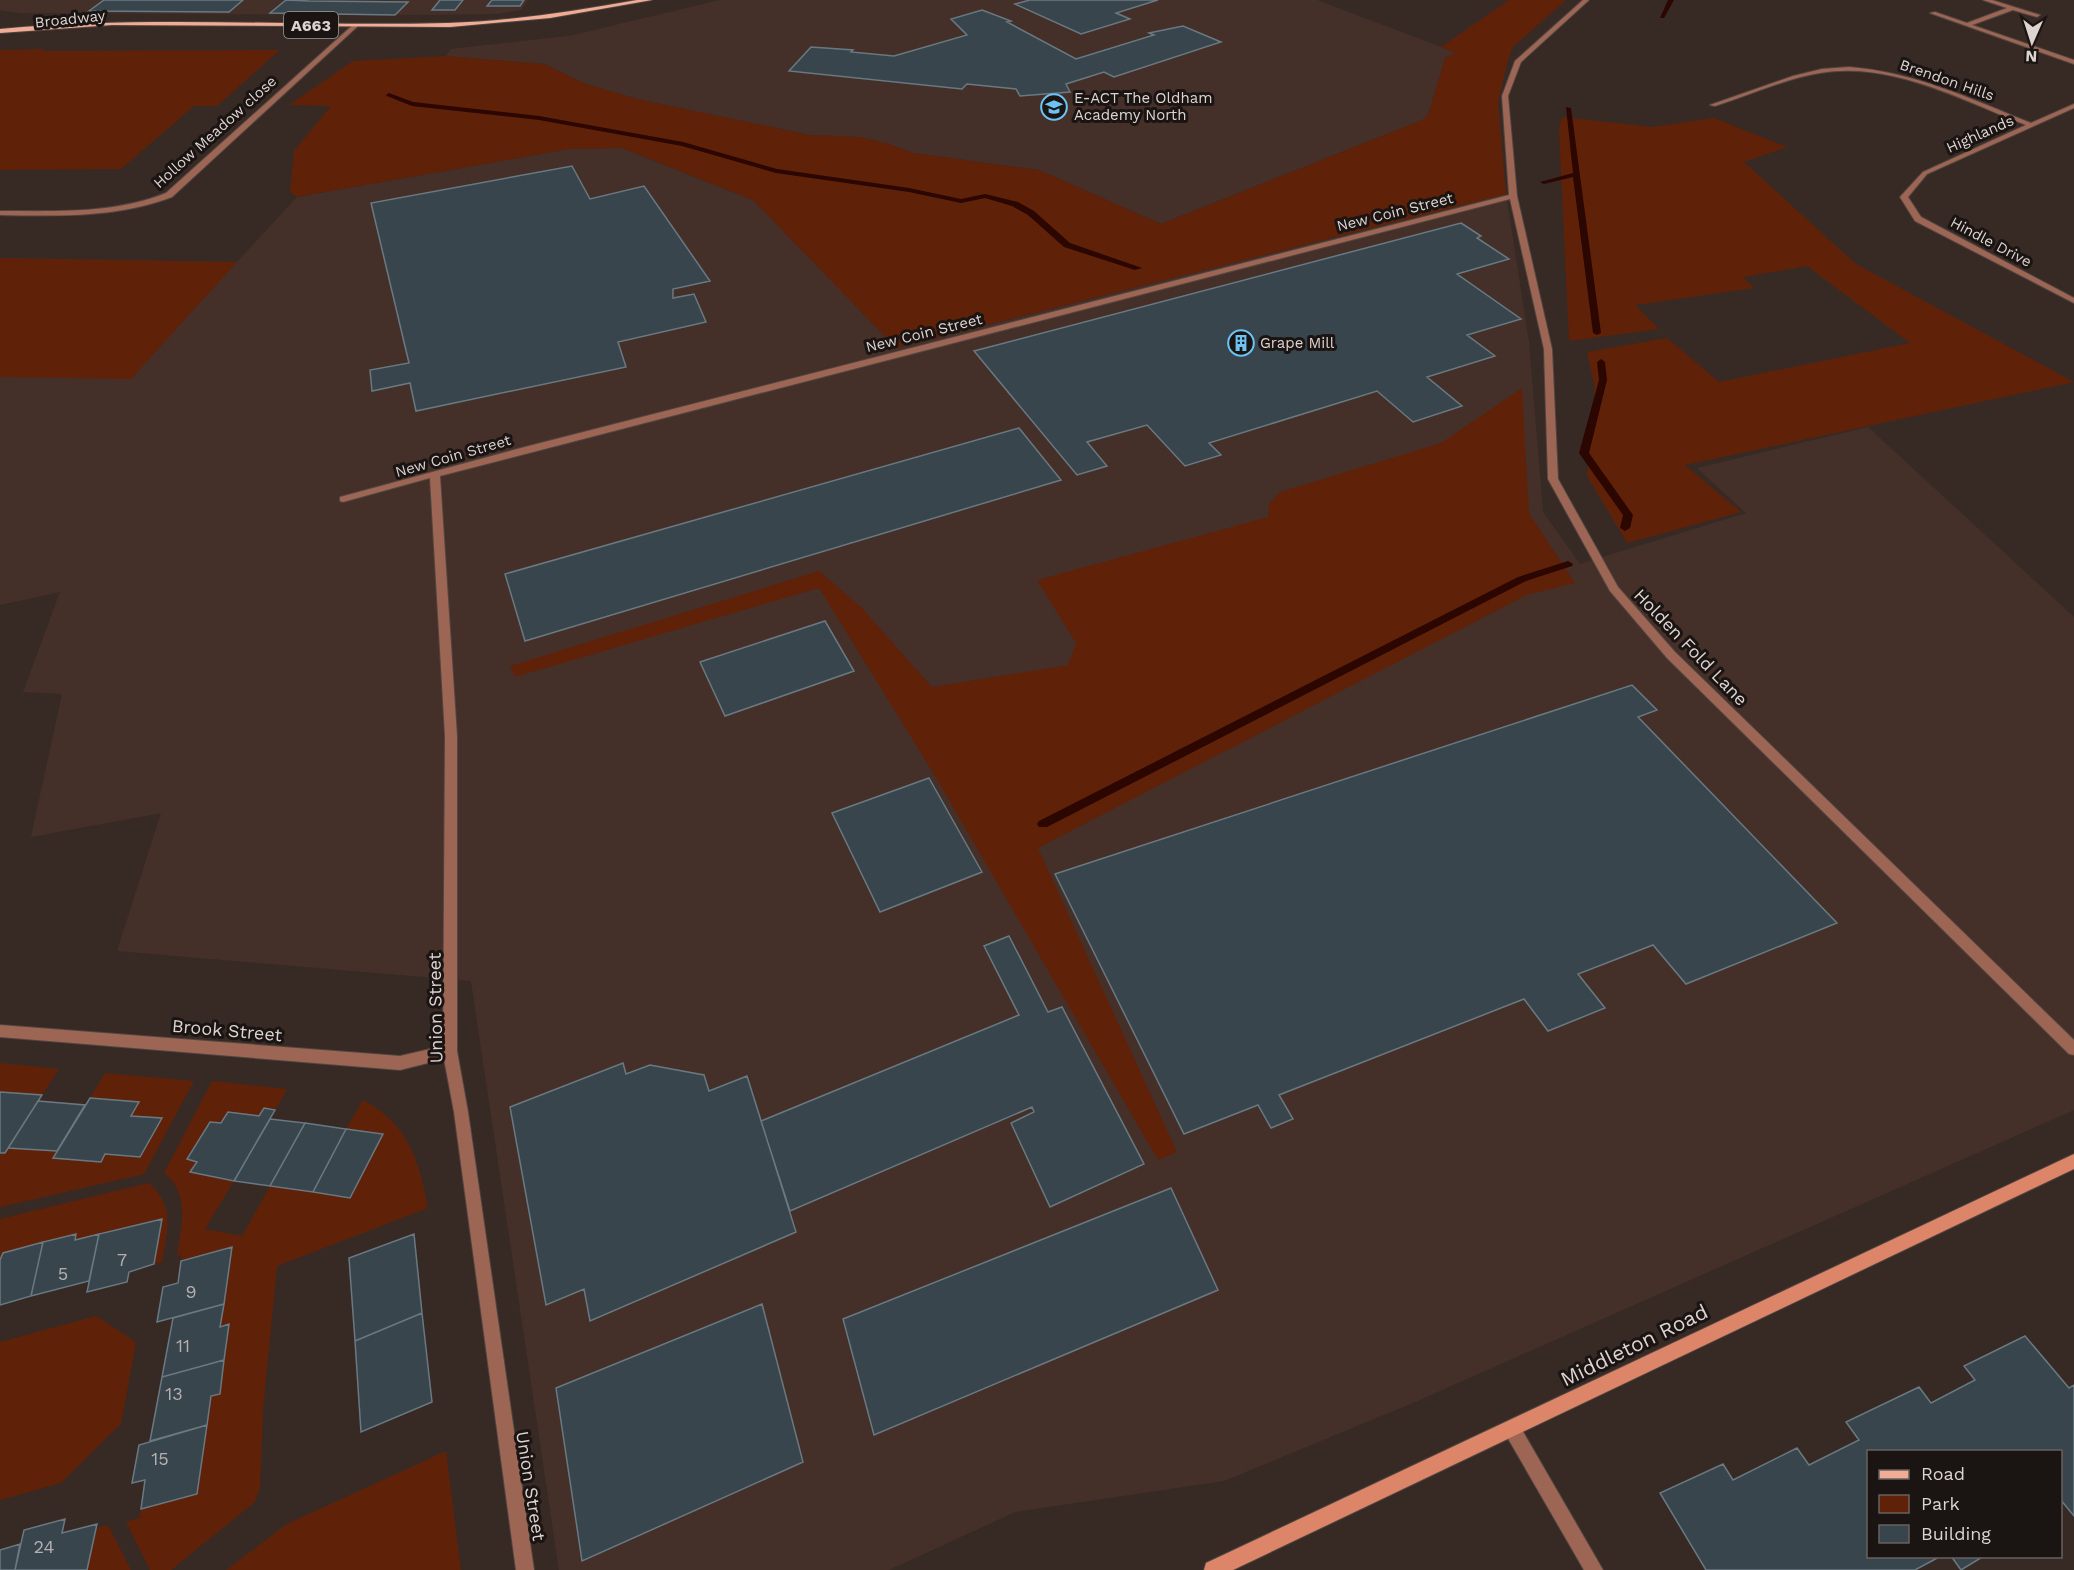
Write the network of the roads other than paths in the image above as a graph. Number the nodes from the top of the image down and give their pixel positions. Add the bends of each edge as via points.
1 (649, 0) edge
2 (1586, 0) edge
3 (1986, 0) edge
4 (2012, 8) junction
5 (1932, 13) dead end
6 (2037, 15) dead end
7 (0, 22) edge
8 (142, 23) junction
9 (356, 25) junction
10 (1966, 25) junction
11 (38, 26) junction
12 (0, 31) edge
13 (0, 40) edge
14 (2074, 62) edge
15 (1713, 105) dead end
16 (2074, 106) edge
17 (2031, 125) junction
18 (1512, 196) junction
19 (1904, 197) joint
20 (0, 213) edge
21 (2074, 301) edge
22 (435, 476) junction
23 (343, 499) dead end
24 (0, 1031) edge
25 (2074, 1049) edge
26 (450, 1051) junction
27 (2074, 1161) edge
28 (1512, 1429) junction
29 (525, 1570) edge
30 (1213, 1570) edge
31 (1594, 1570) edge

1 - 9 main road, Broadway / A663 via 520,20
2 - 18 street, Holden Fold Lane via 1518,61 1506,96
3 - 4 street
4 - 6 street
4 - 10 street
5 - 10 street
7 - 11 main road
8 - 9 main road, Broadway / A663
8 - 11 main road, Broadway / A663
8 - 13 main road, Broadway / A663
9 - 20 street, Hollow Meadow close via 169,195 134,207
10 - 14 street
11 - 12 main road, Broadway / A663
15 - 17 street, Brendon Hills via 1821,71 1856,69 1906,78
16 - 17 street, Highlands
17 - 19 street, Highlands via 1925,173
18 - 22 street, New Coin Street
18 - 25 street, Holden Fold Lane via 1548,349 1553,479 1614,589 1671,655
19 - 21 street, Hindle Drive via 1918,219
22 - 23 street, New Coin Street
22 - 26 street, Union Street via 451,736
24 - 26 street, Brook Street via 400,1063
26 - 29 street, Union Street
27 - 28 main road, Middleton Road
28 - 30 main road, Middleton Road
28 - 31 street

